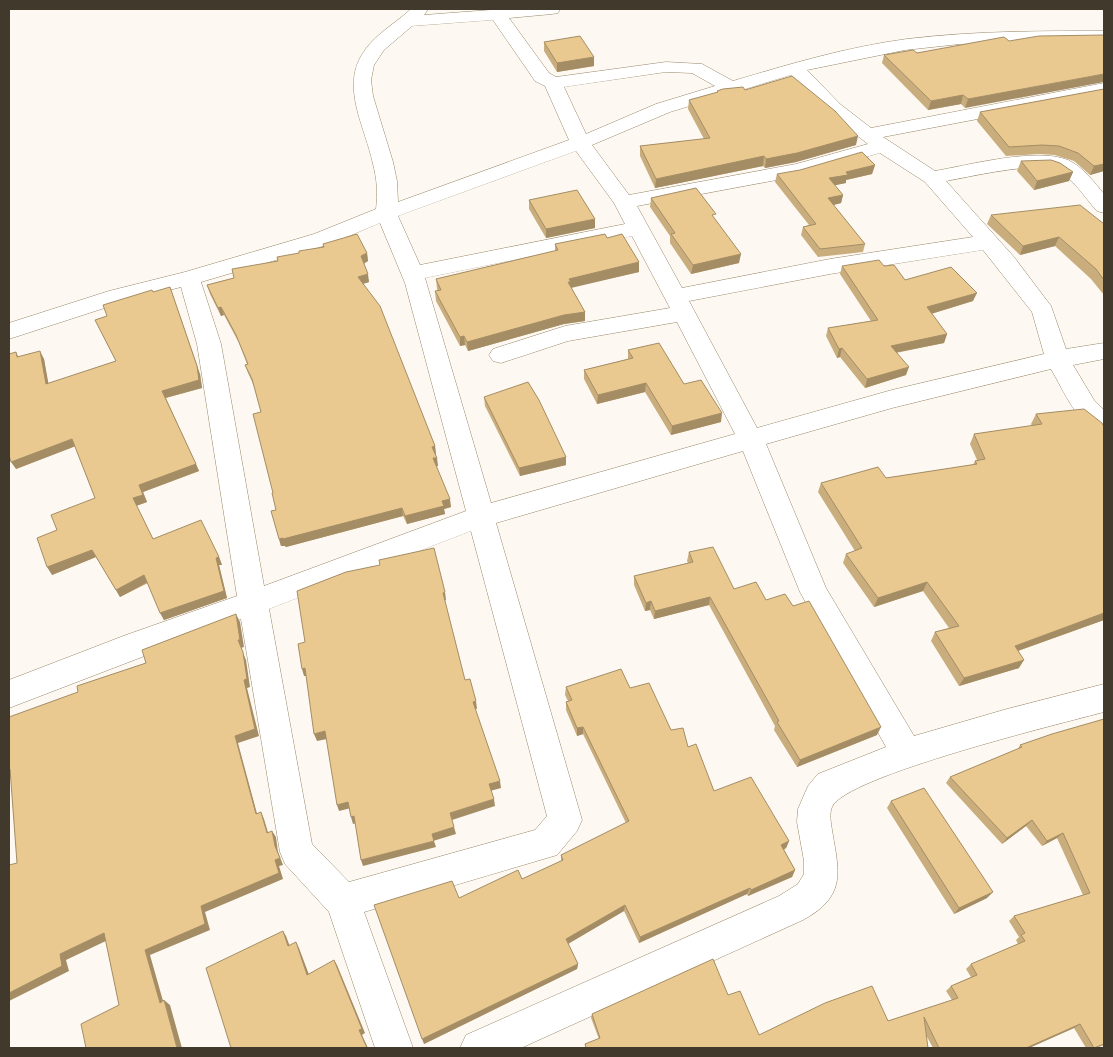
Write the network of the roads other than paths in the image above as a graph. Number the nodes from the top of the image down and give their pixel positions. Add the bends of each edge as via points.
1 (552, 9) edge
2 (415, 15) edge
3 (498, 15) junction
4 (1104, 36) edge
5 (795, 68) junction
6 (554, 83) junction
7 (730, 87) junction
8 (1104, 89) edge
9 (876, 140) junction
10 (580, 143) junction
11 (932, 178) junction
12 (624, 202) junction
13 (1104, 207) edge
14 (386, 214) junction
15 (638, 228) junction
16 (988, 242) junction
17 (412, 274) junction
18 (189, 278) junction
19 (679, 305) junction
20 (9, 330) edge
21 (1104, 351) edge
22 (500, 355) dead end
23 (1057, 359) junction
24 (1104, 425) edge
25 (751, 440) junction
26 (482, 516) junction
27 (254, 602) junction
28 (9, 694) edge
29 (1104, 698) edge
30 (907, 754) junction
31 (343, 901) junction
32 (394, 1048) edge
33 (479, 1048) edge

1 - 3 street
2 - 3 street
2 - 14 street via 372,52 363,67 362,84 368,116 386,174
3 - 6 street via 542,77
4 - 5 street via 960,39 905,45
5 - 7 street
5 - 9 street via 833,108
6 - 7 street via 666,67 696,68
6 - 10 street
7 - 10 street via 664,108
8 - 9 street via 1018,104
9 - 11 street
9 - 12 street via 798,170
10 - 12 street
10 - 14 street
11 - 13 street via 1033,162 1060,164 1074,174
11 - 16 street
12 - 15 street
14 - 17 street
14 - 18 street via 291,250
15 - 17 street
15 - 19 street
16 - 19 street via 762,277
16 - 23 street via 1043,311
17 - 26 street
18 - 20 street via 117,296
18 - 27 street via 209,344
19 - 22 street via 564,334
19 - 25 street
21 - 23 street
23 - 24 street via 1085,406
23 - 25 street via 892,399
25 - 26 street
25 - 30 street via 814,592
26 - 27 street
26 - 31 street via 564,820 545,843
27 - 28 street
27 - 31 street via 297,852
29 - 30 street
30 - 33 street via 830,785 821,792 815,803 814,817 821,867 818,887 806,899
31 - 32 street

